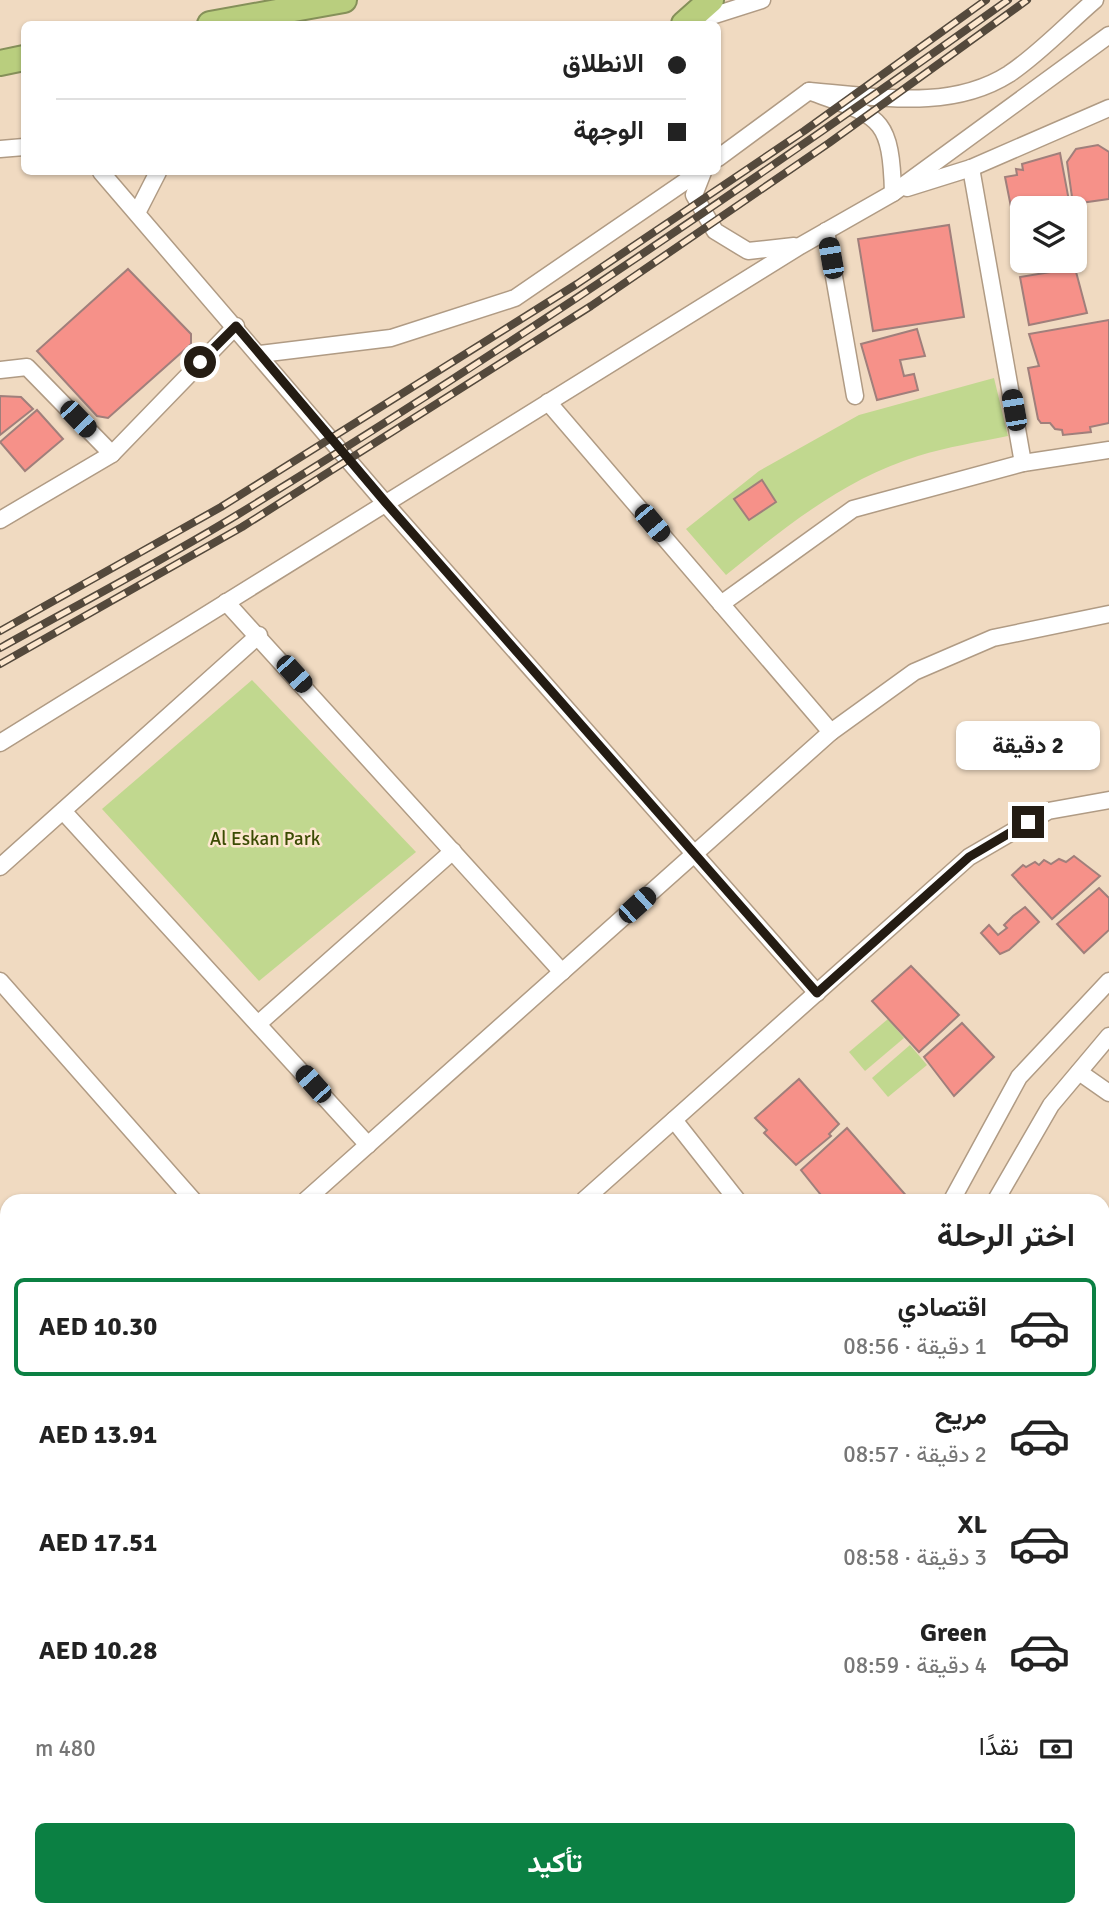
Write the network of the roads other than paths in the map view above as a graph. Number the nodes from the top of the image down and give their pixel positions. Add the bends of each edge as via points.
1 (344, 0) edge
2 (710, 0) edge
3 (762, 0) edge
4 (1095, 0) edge
5 (227, 21) edge
6 (687, 21) edge
7 (694, 21) edge
8 (1109, 35) edge
9 (21, 59) edge
10 (0, 63) edge
11 (809, 92) junction
12 (1109, 107) edge
13 (21, 146) edge
14 (0, 149) edge
15 (721, 156) edge
16 (971, 167) junction
17 (104, 175) edge
18 (156, 175) edge
19 (697, 175) edge
20 (700, 175) edge
21 (893, 193) junction
22 (137, 213) junction
23 (827, 231) junction
24 (800, 246) junction
25 (236, 326) junction
26 (260, 354) junction
27 (0, 370) edge
28 (855, 396) dead end
29 (548, 402) junction
30 (1109, 450) edge
31 (112, 454) junction
32 (1023, 463) junction
33 (386, 503) junction
34 (0, 520) edge
35 (226, 602) junction
36 (721, 604) junction
37 (1109, 614) edge
38 (259, 635) junction
39 (831, 732) junction
40 (0, 743) edge
41 (1109, 800) edge
42 (63, 811) junction
43 (453, 851) junction
44 (694, 854) junction
45 (0, 867) edge
46 (562, 972) junction
47 (0, 981) edge
48 (1109, 981) edge
49 (817, 993) junction
50 (258, 1024) junction
51 (1109, 1036) edge
52 (1079, 1072) junction
53 (1109, 1093) edge
54 (674, 1120) junction
55 (369, 1145) junction
56 (188, 1194) edge
57 (313, 1194) edge
58 (591, 1194) edge
59 (732, 1194) edge
60 (955, 1194) edge
61 (999, 1194) edge

1 - 5 highway
2 - 6 highway
3 - 7 street
4 - 11 street via 1009,74 972,92 936,100
8 - 21 street
9 - 10 highway
11 - 15 street
11 - 21 street via 870,114 887,135
12 - 16 street
13 - 14 street
16 - 21 street
16 - 32 street
17 - 22 street
18 - 22 street
19 - 26 street via 515,298 391,338
20 - 24 street via 694,195 715,231 748,251
21 - 23 street
22 - 25 street
23 - 24 street
23 - 28 street
24 - 29 street
25 - 26 street
25 - 31 street
26 - 33 street
27 - 31 street via 27,367
29 - 33 street
29 - 36 street
30 - 32 street
31 - 34 street
32 - 36 street via 853,509
33 - 35 street
33 - 44 street
35 - 38 street
35 - 40 street
36 - 39 street
37 - 39 street via 981,643 914,672
38 - 42 street
38 - 43 street
39 - 44 street
41 - 49 street via 1048,811 969,857
42 - 45 street
42 - 50 street
43 - 46 street
43 - 50 street
44 - 46 street
44 - 49 street
46 - 55 street
47 - 56 street
48 - 60 street via 1019,1077
49 - 54 street
50 - 55 street
51 - 52 street
52 - 53 street
52 - 61 street via 1051,1105
54 - 58 street
54 - 59 street
55 - 57 street

